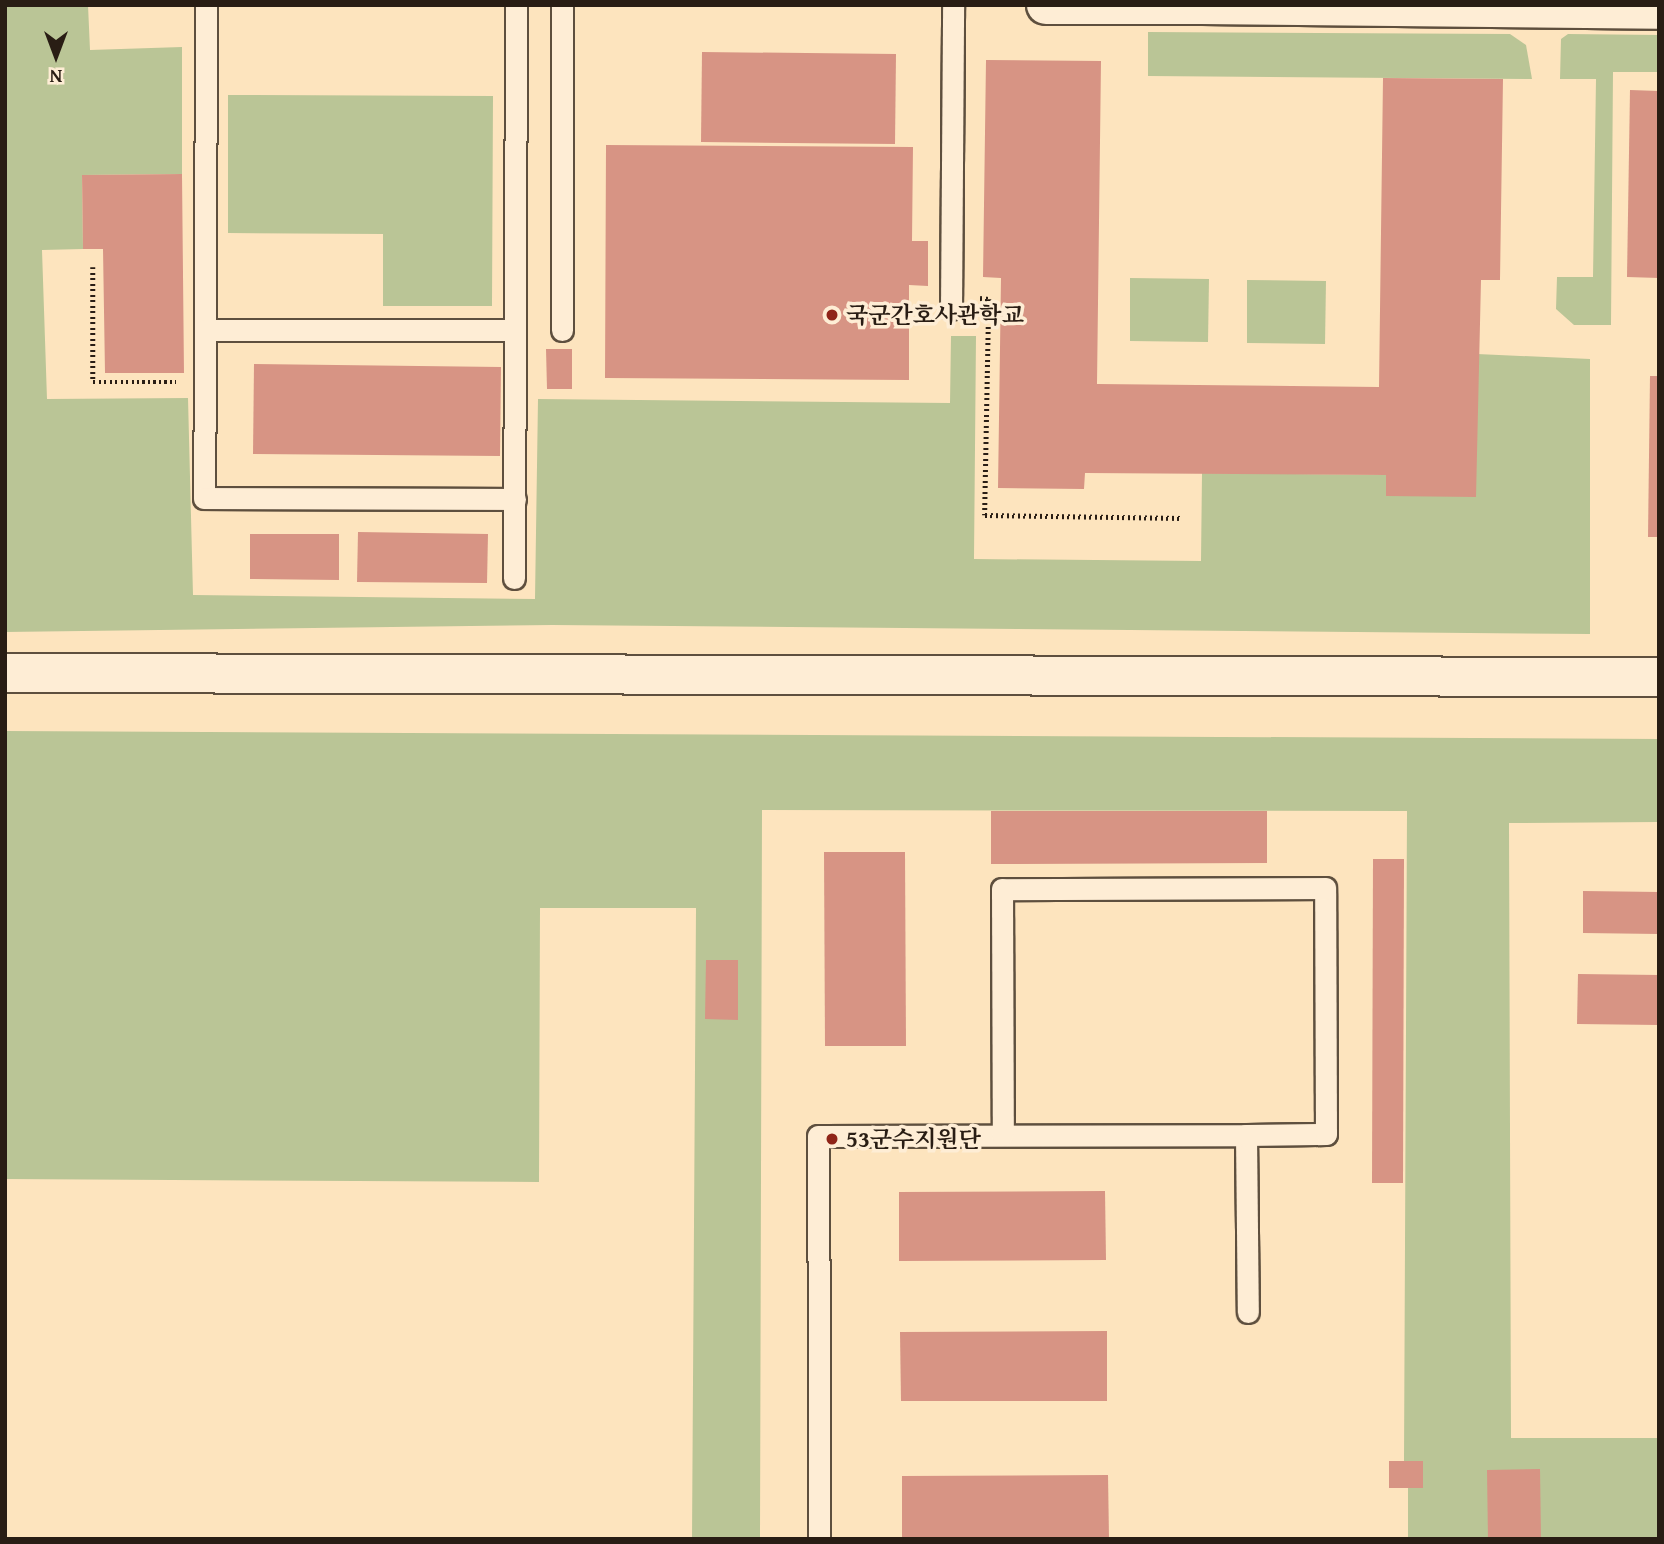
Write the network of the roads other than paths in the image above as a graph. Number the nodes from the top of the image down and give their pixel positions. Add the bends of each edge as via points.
1 (206, 5) edge
2 (516, 5) edge
3 (562, 5) edge
4 (953, 5) edge
5 (1046, 5) edge
6 (1202, 5) edge
7 (1659, 10) edge
8 (951, 303) road end
9 (205, 330) junction
10 (515, 330) junction
11 (562, 330) dead end
12 (514, 499) junction
13 (514, 578) dead end
14 (5, 673) edge
15 (1659, 677) edge
16 (1003, 1135) junction
17 (1246, 1135) junction
18 (1248, 1312) dead end
19 (820, 1539) edge

1 - 9 lane
2 - 10 lane
3 - 11 lane
4 - 8 lane
5 - 6 street
6 - 7 street
9 - 10 lane
9 - 12 lane via 204,498
10 - 12 lane
12 - 13 lane
14 - 15 street
16 - 17 lane
16 - 17 lane via 1002,889 1325,888 1326,1134
16 - 19 lane via 818,1136
17 - 18 lane

